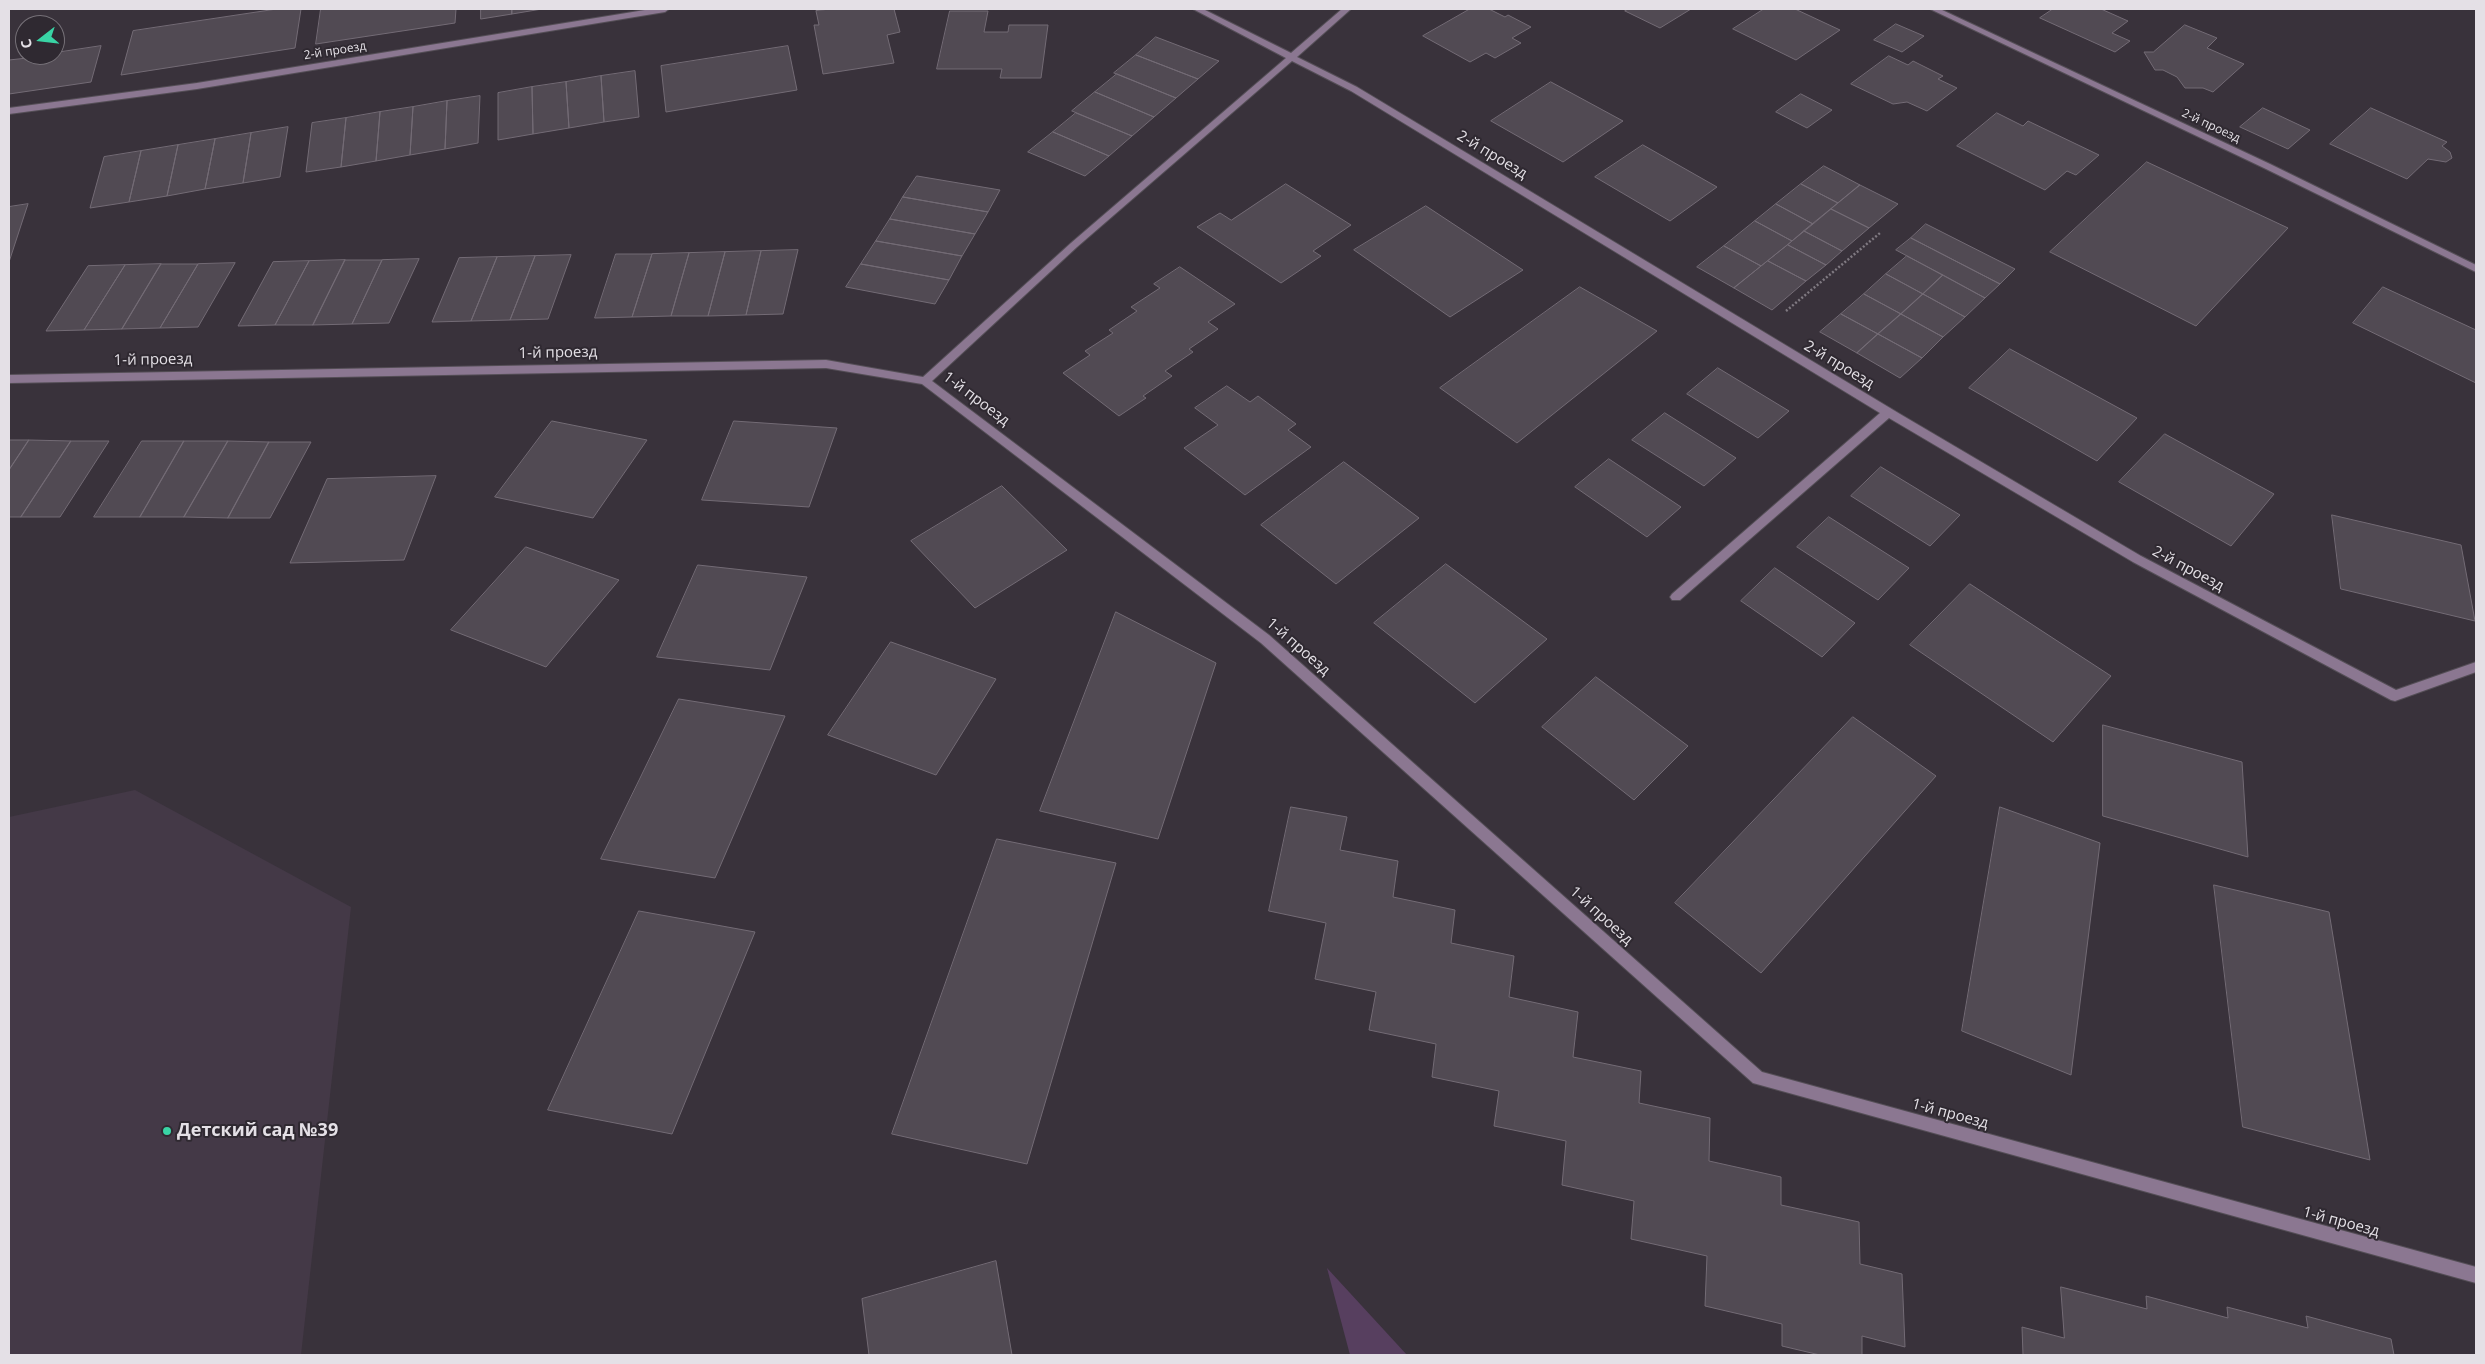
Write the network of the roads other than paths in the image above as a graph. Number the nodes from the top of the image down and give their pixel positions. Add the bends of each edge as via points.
1 (665, 9) edge
2 (1197, 9) edge
3 (1347, 9) edge
4 (1934, 9) edge
5 (1292, 57) junction
6 (9, 111) edge
7 (2476, 269) edge
8 (9, 379) edge
9 (925, 381) junction
10 (1888, 412) junction
11 (1676, 597) dead end
12 (2476, 667) edge
13 (2476, 1275) edge

1 - 6 street, 2-й проезд via 197,86
2 - 5 street, 2-й проезд
3 - 5 street
4 - 7 street, 2-й проезд
5 - 9 street via 1074,245
5 - 10 street, 2-й проезд via 1354,89
8 - 9 street, 1-й проезд via 826,364
9 - 13 street, 1-й проезд via 1265,639 1758,1078
10 - 11 street
10 - 12 street, 2-й проезд via 2137,559 2395,696

